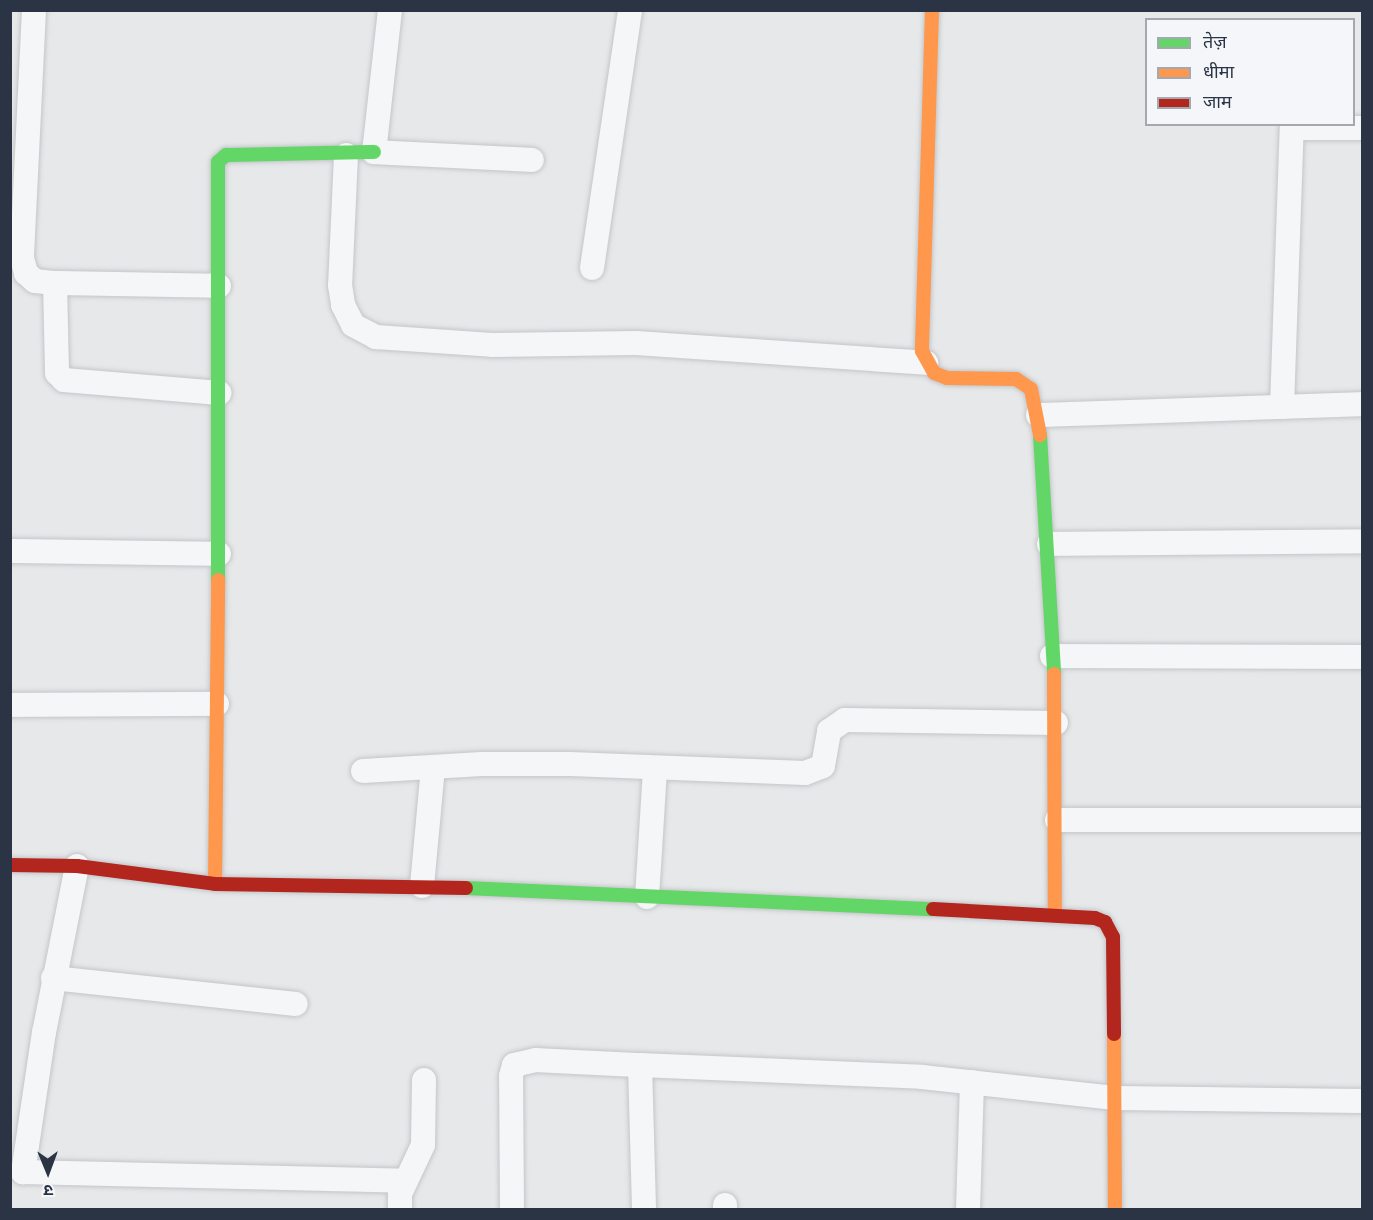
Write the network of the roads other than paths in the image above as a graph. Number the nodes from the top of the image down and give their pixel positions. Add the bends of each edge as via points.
1 (34, 10) edge
2 (390, 10) edge
3 (630, 10) edge
4 (932, 10) edge
5 (1292, 126) edge
6 (1362, 128) edge
7 (374, 152) junction
8 (346, 155) junction
9 (532, 160) dead end
10 (592, 268) dead end
11 (55, 283) junction
12 (219, 286) junction
13 (926, 363) junction
14 (219, 393) junction
15 (1362, 404) edge
16 (1282, 407) junction
17 (1038, 415) junction
18 (1362, 541) edge
19 (1049, 544) junction
20 (10, 551) edge
21 (219, 555) junction
22 (1052, 656) junction
23 (1362, 657) edge
24 (217, 704) junction
25 (10, 705) edge
26 (1056, 723) junction
27 (433, 768) junction
28 (655, 769) junction
29 (363, 771) dead end
30 (1057, 820) junction
31 (1362, 820) edge
32 (10, 865) edge
33 (77, 866) junction
34 (215, 884) junction
35 (422, 886) junction
36 (647, 897) junction
37 (1055, 914) junction
38 (53, 978) junction
39 (296, 1004) dead end
40 (640, 1065) junction
41 (424, 1080) dead end
42 (972, 1082) junction
43 (1115, 1098) junction
44 (1362, 1101) edge
45 (17, 1171) edge
46 (405, 1181) junction
47 (400, 1209) edge
48 (512, 1209) edge
49 (644, 1209) edge
50 (968, 1209) edge
51 (1114, 1209) edge

1 - 11 street via 22,258 26,273 35,281
2 - 7 street
3 - 10 street
4 - 13 street via 922,351
5 - 6 street
5 - 16 street
7 - 8 street
7 - 9 street
8 - 12 street via 226,155 218,162
8 - 13 street via 340,285 343,305 353,325 376,337 492,345 636,343
11 - 12 street
11 - 14 street via 57,373 64,380
12 - 14 street
13 - 17 street via 934,373 947,378 1016,380 1031,389
14 - 21 street
15 - 16 street
16 - 17 street
17 - 19 street
18 - 19 street
19 - 22 street
20 - 21 street
21 - 24 street
22 - 23 street
22 - 26 street
24 - 25 street
24 - 34 street
26 - 28 street via 845,720 829,731 823,766 816,771
26 - 30 street
27 - 28 street via 548,764
27 - 29 street
27 - 35 street
28 - 36 street
30 - 31 street
30 - 37 street
32 - 33 street
33 - 34 street
33 - 38 street
34 - 35 street
35 - 36 street
36 - 37 street via 751,898
37 - 43 street via 1095,918 1111,928
38 - 39 street
38 - 45 street
40 - 42 street
40 - 48 street via 536,1060 514,1065
40 - 49 street
41 - 46 street via 423,1144 419,1160
42 - 43 street
42 - 50 street
43 - 44 street
43 - 51 street
45 - 46 street
46 - 47 street

